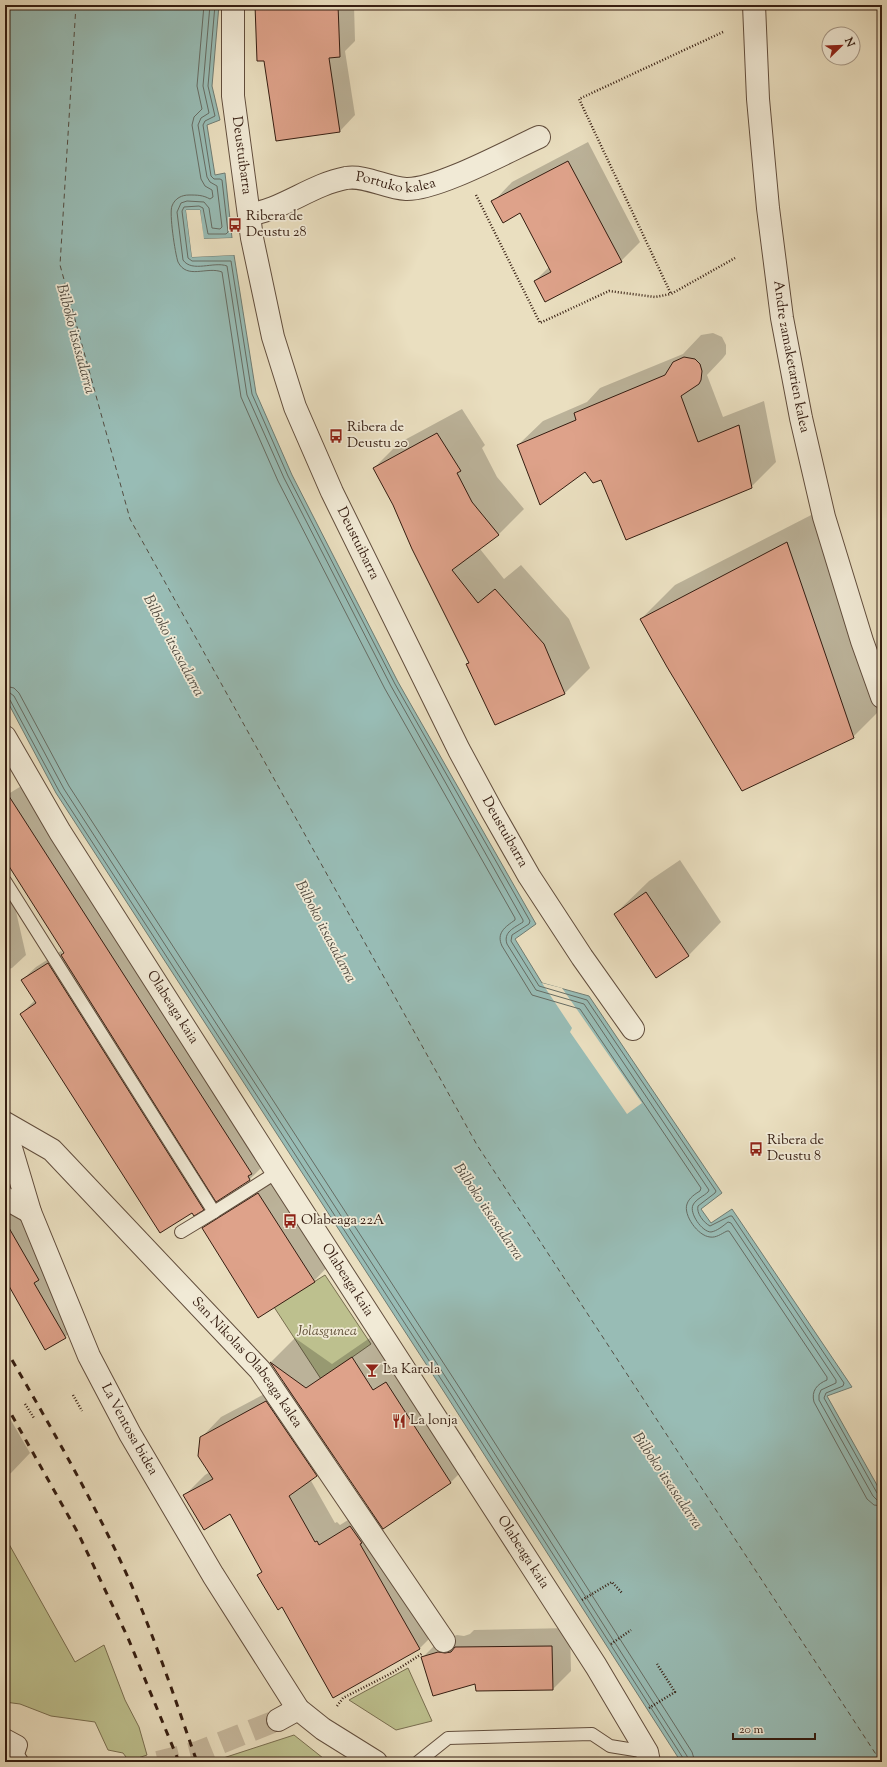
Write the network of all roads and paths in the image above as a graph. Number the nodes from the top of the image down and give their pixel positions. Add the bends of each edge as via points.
1 (233, 5) edge
2 (754, 5) edge
3 (723, 32) dead end
4 (539, 137) dead end
5 (464, 171) junction
6 (250, 215) junction
7 (735, 258) dead end
8 (671, 294) junction
9 (882, 697) edge
10 (5, 737) edge
11 (5, 881) edge
12 (633, 1029) dead end
13 (5, 1123) edge
14 (5, 1128) edge
15 (277, 1172) junction
16 (5, 1198) edge
17 (30, 1212) junction
18 (214, 1212) junction
19 (181, 1232) dead end
20 (73, 1395) dead end
21 (25, 1404) dead end
22 (82, 1411) dead end
23 (34, 1418) dead end
24 (622, 1593) dead end
25 (578, 1602) dead end
26 (631, 1630) dead end
27 (444, 1641) joint
28 (607, 1646) dead end
29 (657, 1664) dead end
30 (337, 1706) dead end
31 (298, 1709) junction
32 (646, 1711) dead end
33 (278, 1720) tunnel mouth
34 (5, 1738) edge
35 (648, 1757) edge
36 (12, 1760) edge
37 (376, 1762) edge
38 (418, 1762) edge

1 - 6 street, Deustuibarra via 233,96
2 - 9 street, Andre zamaketarien kalea via 758,99 782,318 801,418 824,517
3 - 8 path via 579,99
4 - 5 street, Portuko kalea
5 - 6 street, Portuko kalea via 429,186 407,189 365,179 348,178 327,182 272,208
5 - 8 path via 540,323 609,291 655,297
6 - 12 street, Deustuibarra via 252,238 273,337 295,407 329,485 459,750 492,811 529,876
7 - 8 path
10 - 15 street, Olabeaga kaia via 60,832
11 - 18 lane
13 - 27 street, San Nikolas Olabeaga kalea via 52,1150 260,1370
14 - 17 street, La Ventosa bidea
15 - 18 lane
15 - 35 street, Olabeaga kaia via 596,1666
16 - 17 street
17 - 31 street, La Ventosa bidea via 89,1356 109,1396 213,1575
18 - 19 lane
20 - 22 path
21 - 23 path
24 - 25 path via 612,1582
26 - 28 path
27 - 30 path via 392,1673 343,1698
29 - 32 path via 675,1692
31 - 33 street
31 - 37 street, La Ventosa bidea via 323,1729
34 - 36 street via 18,1745
35 - 38 lane via 610,1746 592,1734 448,1738

